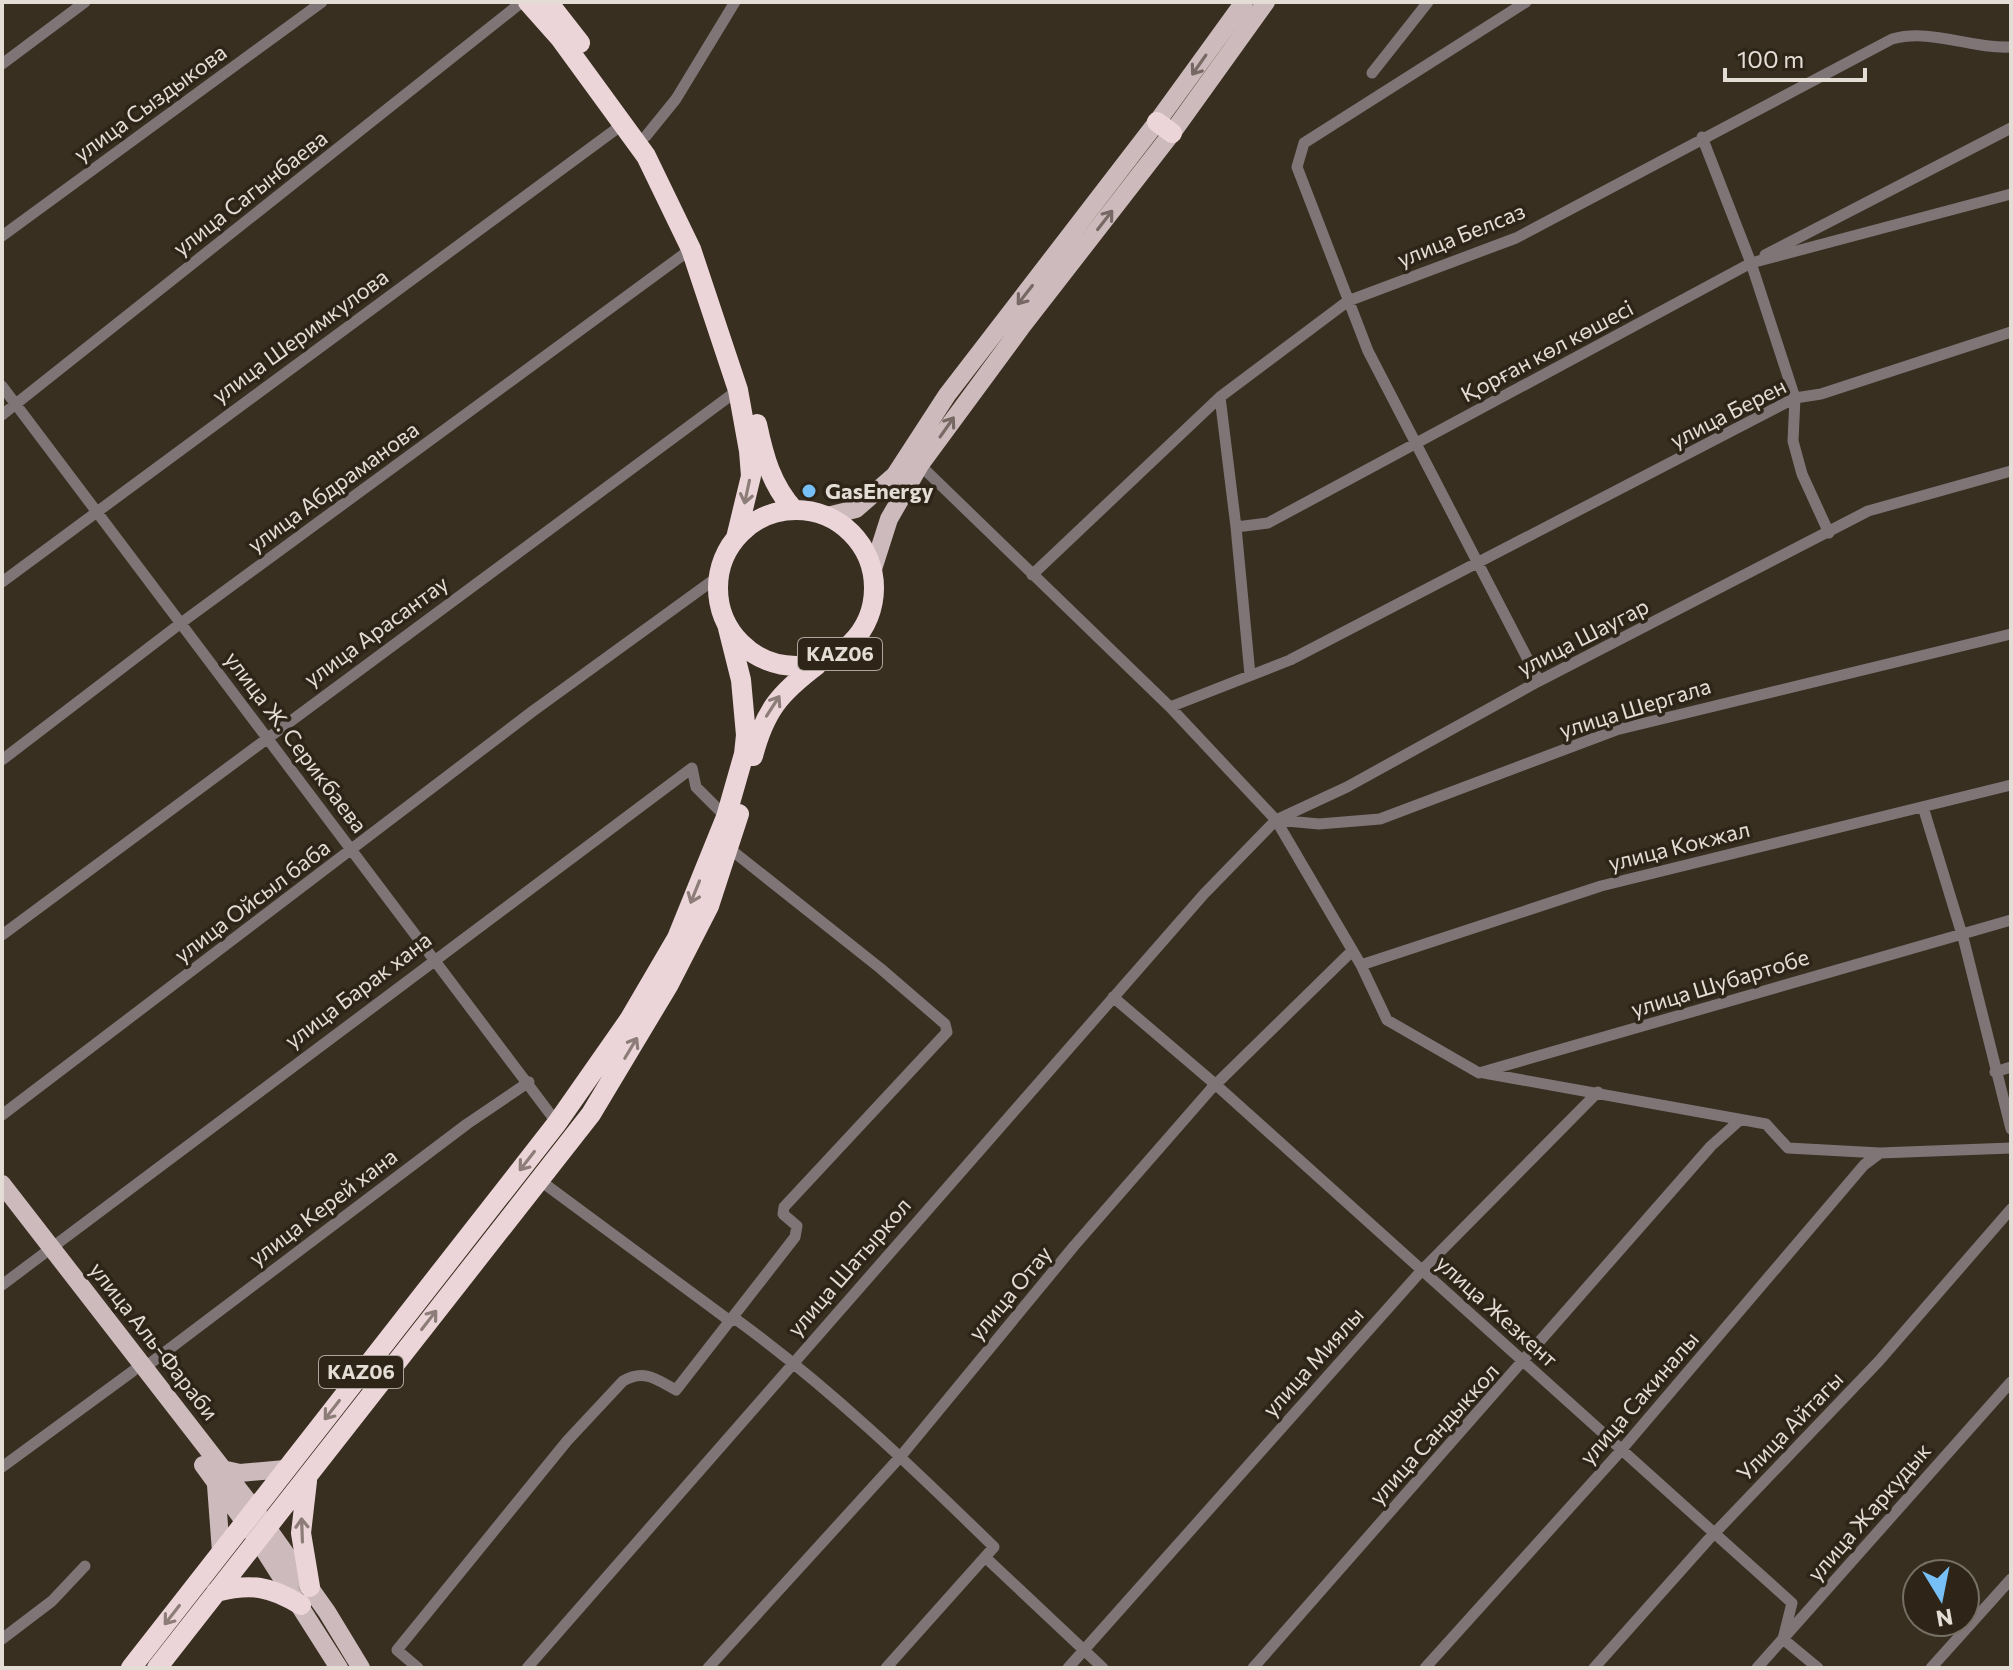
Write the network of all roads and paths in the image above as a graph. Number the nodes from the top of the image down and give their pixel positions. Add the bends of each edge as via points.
1 (85, 2) edge
2 (322, 2) edge
3 (525, 2) edge
4 (735, 2) edge
5 (1244, 2) edge
6 (1266, 2) edge
7 (1428, 2) edge
8 (1526, 2) edge
9 (558, 6) edge
10 (2011, 47) edge
11 (2, 64) edge
12 (1372, 73) dead end
13 (623, 124) junction
14 (1165, 128) junction
15 (2011, 128) edge
16 (646, 136) junction
17 (1702, 137) junction
18 (2011, 194) edge
19 (2, 236) edge
20 (691, 249) junction
21 (1751, 263) junction
22 (1348, 301) junction
23 (2011, 332) edge
24 (2, 386) edge
25 (738, 390) junction
26 (1220, 397) junction
27 (1795, 398) junction
28 (16, 405) junction
29 (2, 415) edge
30 (1414, 444) junction
31 (920, 465) junction
32 (2011, 471) edge
33 (96, 510) junction
34 (794, 510) junction
35 (827, 516) junction
36 (1236, 527) junction
37 (1829, 533) junction
38 (736, 538) junction
39 (1476, 563) junction
40 (873, 569) junction
41 (1032, 575) junction
42 (719, 576) junction
43 (2, 582) edge
44 (181, 623) junction
45 (728, 628) junction
46 (2011, 634) edge
47 (817, 665) junction
48 (1250, 675) junction
49 (1539, 681) junction
50 (1170, 707) junction
51 (267, 736) junction
52 (2, 760) edge
53 (2011, 785) edge
54 (1923, 807) junction
55 (726, 817) junction
56 (1276, 820) junction
57 (730, 849) junction
58 (353, 850) junction
59 (1204, 894) joint
60 (2011, 920) edge
61 (1961, 932) junction
62 (2, 935) edge
63 (1352, 951) junction
64 (435, 957) junction
65 (1361, 965) junction
66 (1113, 997) junction
67 (2011, 1067) edge
68 (1995, 1072) junction
69 (1479, 1073) junction
70 (529, 1082) junction
71 (1215, 1084) junction
72 (1598, 1092) junction
73 (2, 1115) edge
74 (1740, 1120) junction
75 (557, 1123) junction
76 (2011, 1129) edge
77 (2011, 1148) edge
78 (1880, 1153) junction
79 (538, 1179) junction
80 (2, 1184) edge
81 (2, 1203) edge
82 (2011, 1209) edge
83 (46, 1250) junction
84 (1422, 1270) junction
85 (2, 1285) edge
86 (730, 1321) junction
87 (793, 1361) junction
88 (1525, 1362) junction
89 (138, 1370) junction
90 (2011, 1382) edge
91 (1622, 1450) junction
92 (901, 1456) junction
93 (2, 1467) edge
94 (285, 1469) junction
95 (309, 1473) junction
96 (219, 1475) junction
97 (249, 1516) junction
98 (262, 1534) junction
99 (1715, 1534) junction
100 (221, 1552) junction
101 (985, 1557) junction
102 (85, 1566) dead end
103 (2011, 1579) edge
104 (216, 1592) junction
105 (305, 1596) junction
106 (2, 1639) edge
107 (1783, 1639) junction
108 (1083, 1650) junction
109 (131, 1668) edge
110 (157, 1668) edge
111 (339, 1668) edge
112 (361, 1668) edge
113 (418, 1668) edge
114 (527, 1668) edge
115 (708, 1668) edge
116 (886, 1668) edge
117 (1068, 1668) edge
118 (1103, 1668) edge
119 (1253, 1668) edge
120 (1425, 1668) edge
121 (1594, 1668) edge
122 (1757, 1668) edge
123 (1818, 1668) edge
124 (1931, 1668) edge

1 - 11 street
2 - 19 street, улица Сыздыкова
3 - 13 highway via 560,38
3 - 28 street, улица Сагынбаева
4 - 16 street via 676,99
5 -> 14 main road
6 - 14 main road
7 - 12 street
8 - 22 street via 1304,143 1297,167
9 - 16 highway
10 - 17 street, улица Белсаз via 1971,46 1918,34 1892,39
13 - 20 highway via 646,156
13 - 33 street, улица Шеримкулова
31 -> 14 main road
14 -> 35 main road via 947,395 895,475 856,509
15 - 21 street
16 - 34 highway via 696,231 749,380 771,477
17 - 21 street
17 - 22 street, улица Белсаз via 1516,238
18 - 21 street, Қорған көл көшесі
20 - 25 highway
20 - 44 street, улица Абдраманова
21 - 27 street
21 - 30 street, Қорған көл көшесі
22 - 26 street, улица Белсаз
22 - 30 street
23 - 27 street, улица Берен
24 - 28 street, улица Ж. Серикбаева
25 -> 38 highway via 751,476
25 - 51 street, улица Арасантау
26 - 36 street
26 - 41 street, улица Белсаз
27 - 37 street via 1793,441
27 - 39 street, улица Берен
28 - 29 street, улица Сагынбаева
28 - 33 street, улица Ж. Серикбаева
30 - 36 street, Қорған көл көшесі via 1268,523
30 - 39 street
31 - 40 main road via 889,519
31 - 41 street
32 - 37 street, улица Шаугар via 1868,511
33 - 43 street, улица Шеримкулова
33 - 44 street, улица Ж. Серикбаева
34 - 35 highway
34 - 38 highway via 753,523
35 - 40 highway via 856,538
36 - 48 street
37 - 49 street, улица Шаугар
38 - 42 highway
39 - 48 street, улица Берен via 1290,660
39 - 49 street
40 - 47 highway, KАZ06 via 870,617 839,655
41 - 50 street
42 - 45 highway, KАZ06 via 719,603
42 - 58 street, улица Ойсыл баба
44 - 51 street, улица Ж. Серикбаева
44 - 52 street, улица Абдраманова
45 - 47 highway, KАZ06 via 766,661 791,667
45 - 55 highway, KАZ06 via 741,680 746,735
46 - 56 street, улица Шергала via 1616,730 1380,819 1319,824
57 -> 47 highway, KАZ06 via 764,720 778,697
48 - 50 street, улица Берен
49 - 56 street, улица Шаугар via 1347,787
50 - 56 street
51 - 58 street, улица Ж. Серикбаева
51 - 62 street, улица Арасантау
53 - 54 street, улица Кокжал
54 - 61 street
54 - 65 street, улица Кокжал via 1601,886
55 - 64 street, улица Барак хана via 696,787 692,768
55 -> 75 highway, KАZ06 via 677,938 629,1020
56 - 59 street, улица Шаугар
56 - 63 street
79 -> 57 highway, KАZ06 via 591,1114 669,984 709,906
57 - 86 street via 880,968 945,1024 947,1032 784,1207 783,1214 798,1231
58 - 64 street, улица Ж. Серикбаева
58 - 73 street, улица Ойсыл баба
59 - 66 street, улица Шатыркол
60 - 61 street, улица Шубартобе
61 - 68 street
61 - 69 street, улица Шубартобе
63 - 65 street
63 - 71 street, улица Отау
64 - 70 street, улица Ж. Серикбаева
64 - 83 street, улица Барак хана
65 - 69 street via 1387,1020
66 - 71 street, улица Жезкент
66 - 87 street, улица Шатыркол
67 - 68 street
68 - 76 street
69 - 72 street
70 - 75 street, улица Ж. Серикбаева
70 - 89 street, улица Керей хана
71 - 84 street, улица Жезкент
71 - 92 street, улица Отау
72 - 74 street
72 - 84 street, улица Миялы
74 - 78 street via 1766,1124 1788,1148
74 - 88 street, улица Сандыккол via 1711,1146
75 -> 94 highway, KАZ06
77 - 78 street
78 - 91 street, улица Сакиналы via 1864,1165
79 - 86 street
95 -> 79 highway, KАZ06
80 - 83 main road, улица Аль-Фараби
81 - 83 main road, улица Аль-Фараби
82 - 99 street, Улица Айтагы via 1879,1361
83 - 85 street, улица Барак хана
83 - 89 main road, улица Аль-Фараби
84 - 88 street, улица Жезкент
84 - 108 street, улица Миялы
86 - 87 street via 737,1320
86 - 113 street via 676,1390 648,1374 635,1374 567,1441 397,1650
87 - 92 street
87 - 114 street, улица Шатыркол
88 - 91 street, улица Жезкент
88 - 119 street, улица Сандыккол
89 - 93 street, улица Керей хана
89 - 96 main road, улица Аль-Фараби
90 - 107 street, улица Жаркудык
91 - 99 street, улица Жезкент
91 - 120 street, улица Сакиналы
92 - 101 street via 994,1547
92 - 115 street, улица Отау
94 - 96 main road
94 - 97 highway, KАZ06
95 - 98 highway, KАZ06
105 -> 95 highway via 301,1533
96 - 97 main road, улица Аль-Фараби
96 - 100 main road
97 - 98 main road, улица Аль-Фараби
97 - 100 highway, KАZ06
98 - 104 highway, KАZ06
98 - 105 main road, улица Аль-Фараби
99 - 107 street, улица Жезкент via 1792,1603
99 - 121 street, Улица Айтагы
100 -> 109 highway, KАZ06
101 - 108 street
101 - 116 street
102 - 106 street via 52,1601
103 - 124 street
104 - 105 highway via 245,1585
104 - 110 highway, KАZ06
105 - 111 main road
105 - 112 main road
107 - 122 street, улица Жаркудык
107 - 123 street
108 - 117 street, улица Миялы
108 - 118 street

